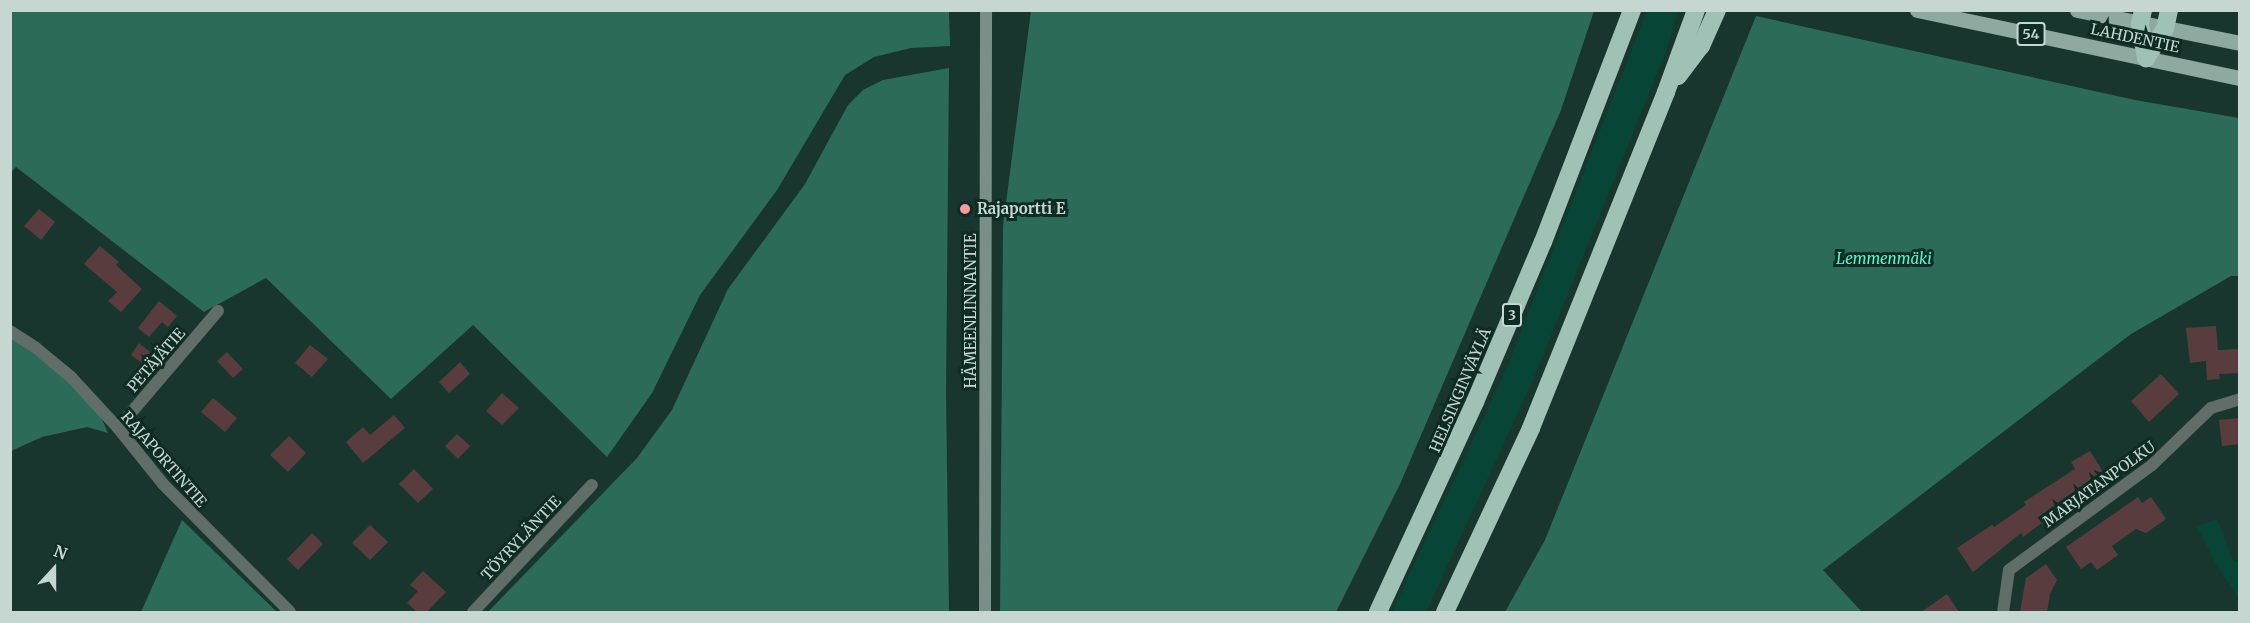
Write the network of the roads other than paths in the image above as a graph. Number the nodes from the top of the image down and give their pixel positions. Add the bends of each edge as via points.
1 (986, 10) edge
2 (1632, 10) edge
3 (1716, 10) edge
4 (1917, 10) edge
5 (2077, 10) edge
6 (2169, 10) edge
7 (2141, 17) edge
8 (1698, 23) edge
9 (2165, 28) junction
10 (2240, 43) edge
11 (2146, 58) junction
12 (2240, 78) edge
13 (218, 311) dead end
14 (10, 331) edge
15 (2240, 399) edge
16 (118, 428) junction
17 (592, 484) dead end
18 (290, 612) edge
19 (473, 612) edge
20 (985, 612) edge
21 (1378, 612) edge
22 (1445, 612) edge
23 (2003, 612) edge

1 - 20 main road, HÄMEENLINNANTIE
2 - 21 highway, HELSINGINVÄYLÄ / 3 via 1543,242
3 - 8 highway
4 - 11 main road, LAHDENTIE / 54
5 - 7 main road, LAHDENTIE
6 - 9 highway
7 - 9 main road, LAHDENTIE
7 - 11 highway
8 - 22 highway via 1701,46 1666,92 1531,428
9 - 10 main road, LAHDENTIE
9 - 11 highway
11 - 12 main road, LAHDENTIE / 54
13 - 16 street, PETÄJÄTIE
14 - 16 street, RAJAPORTINTIE via 71,377
15 - 23 street, MARJATANPOLKU via 2211,408 2152,465 2009,570
16 - 18 street, RAJAPORTINTIE via 177,499
17 - 19 street, TÖYRYLÄNTIE

